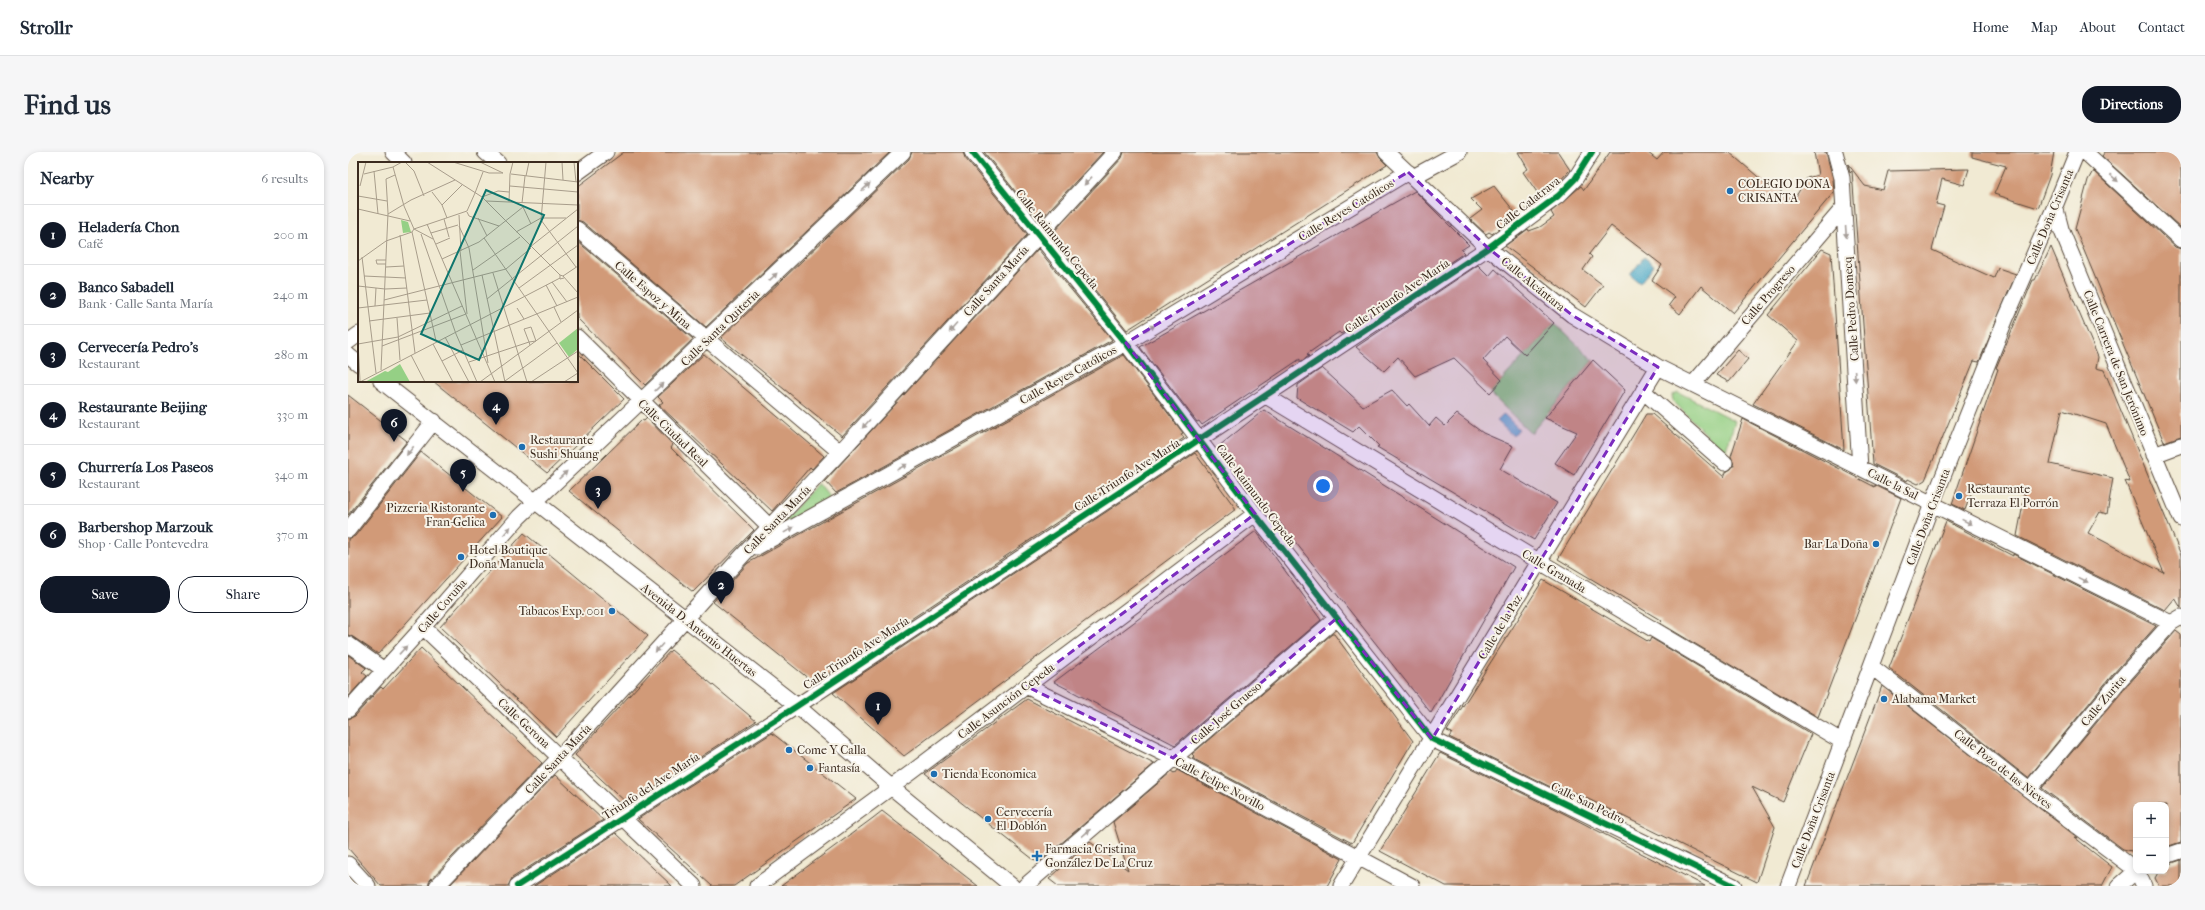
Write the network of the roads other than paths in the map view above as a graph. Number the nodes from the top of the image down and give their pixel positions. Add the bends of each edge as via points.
1 (393, 152) edge
2 (485, 152) edge
3 (606, 152) edge
4 (903, 152) edge
5 (972, 152) edge
6 (1115, 152) edge
7 (1386, 152) edge
8 (1459, 152) edge
9 (1592, 152) edge
10 (1836, 152) edge
11 (2077, 152) edge
12 (2085, 152) edge
13 (403, 162) edge
14 (497, 162) edge
15 (578, 171) edge
16 (1410, 174) junction
17 (2055, 206) junction
18 (1844, 207) junction
19 (578, 230) edge
20 (1039, 234) junction
21 (2181, 240) edge
22 (1488, 248) junction
23 (358, 335) edge
24 (578, 338) edge
25 (707, 340) junction
26 (348, 342) edge
27 (1126, 343) junction
28 (348, 355) edge
29 (358, 363) edge
30 (1658, 367) junction
31 (382, 382) edge
32 (1693, 384) junction
33 (1643, 391) junction
34 (1266, 396) junction
35 (642, 403) junction
36 (434, 421) junction
37 (1200, 440) junction
38 (2181, 445) edge
39 (840, 452) junction
40 (2154, 455) junction
41 (1725, 463) dead end
42 (1860, 468) junction
43 (535, 502) junction
44 (1932, 504) junction
45 (1255, 514) junction
46 (2181, 519) edge
47 (770, 527) junction
48 (348, 530) edge
49 (742, 556) junction
50 (1539, 562) junction
51 (1337, 618) junction
52 (686, 619) junction
53 (2176, 620) edge
54 (423, 628) junction
55 (348, 644) edge
56 (1872, 667) junction
57 (384, 670) junction
58 (1026, 686) junction
59 (797, 706) junction
60 (348, 710) edge
61 (1432, 739) junction
62 (1843, 742) junction
63 (560, 757) junction
64 (1174, 758) junction
65 (891, 787) junction
66 (2029, 790) junction
67 (622, 818) junction
68 (2181, 851) edge
69 (2169, 855) edge
70 (1358, 858) junction
71 (348, 864) edge
72 (2133, 869) edge
73 (2133, 874) edge
74 (2138, 874) edge
75 (368, 886) edge
76 (437, 886) edge
77 (517, 886) edge
78 (694, 886) edge
79 (757, 886) edge
80 (1012, 886) edge
81 (1025, 886) edge
82 (1341, 886) edge
83 (1412, 886) edge
84 (1734, 886) edge
85 (1788, 886) edge
86 (2119, 886) edge
87 (2144, 886) edge

1 - 13 street
2 - 14 street
3 - 15 street
25 -> 4 street, Calle Santa Quiteria
5 - 20 street, Calle Raimundo Cepeda
6 -> 20 street, Calle Santa María
7 - 16 street, Calle Alcántara
8 - 16 street, Calle Reyes Católicos
9 - 22 street, Calle Calatrava via 1575,179 1558,196
10 - 18 street, Calle Pedro Domecq via 1842,178
11 - 17 street, Calle Doña Crisanta
12 -> 21 street
16 - 22 street, Calle Alcántara
27 -> 16 street, Calle Reyes Católicos
17 - 40 street, Calle Carrera de San Jerónimo via 2061,229
17 - 44 street, Calle Doña Crisanta via 2006,318
18 - 32 street, Calle Progreso
18 -> 42 street, Calle Pedro Domecq
19 - 25 street, Calle Espoz y Mina
20 - 27 street, Calle Raimundo Cepeda
20 -> 39 street, Calle Santa María
22 - 30 street, Calle Alcántara via 1572,315
22 - 34 street, Calle Triunfo Ave María
23 - 26 street
24 - 35 street, Calle Ciudad Real
35 -> 25 street, Calle Santa Quiteria
25 - 39 street, Calle Espoz y Mina
27 - 37 street, Calle Raimundo Cepeda
49 -> 27 street, Calle Reyes Católicos
28 - 29 street
30 - 32 street, Calle la Sal
30 - 33 street, Calle de la Paz
31 - 36 street, Avenida D. Antonio Huertas
32 - 42 street, Calle la Sal
33 - 41 street
33 - 50 street, Calle de la Paz
34 - 37 street, Calle Triunfo Ave María
34 - 50 street, Calle Granada
43 -> 35 street, Calle Santa Quiteria
35 - 47 street, Calle Ciudad Real
36 - 43 street, Avenida D. Antonio Huertas
36 -> 48 street
37 - 45 street, Calle Raimundo Cepeda
37 - 59 street, Calle Triunfo Ave María
38 - 40 street
39 - 47 street, Calle Santa María
40 - 46 street, Calle Carrera de San Jerónimo
42 - 44 street, Calle la Sal
43 - 52 street, Avenida D. Antonio Huertas
54 -> 43 street, Calle Coruña
44 -> 53 street, Calle la Sal
44 - 56 street, Calle Doña Crisanta
45 - 51 street, Calle Raimundo Cepeda
45 - 58 street, Calle Asunción Cepeda
47 - 49 street, Calle Santa María
49 - 52 street, Calle Santa María
50 - 61 street, Calle de la Paz
50 - 62 street, Calle Granada
51 - 61 street, Calle Raimundo Cepeda
64 -> 51 street, Calle José Grueso
52 - 59 street, Avenida D. Antonio Huertas
52 -> 63 street, Calle Santa María
53 - 66 street, Calle Zurita via 2120,680
57 -> 54 street, Calle Coruña
54 - 63 street, Calle Gerona
55 - 57 street
56 - 62 street, Calle Doña Crisanta
56 - 66 street, Calle Pozo de las Nieves
57 - 60 street, Calle Coruña
58 - 64 street, Calle Felipe Novillo
58 - 65 street, Calle Asunción Cepeda
59 - 65 street, Avenida D. Antonio Huertas
59 - 67 street, Triunfo del Ave María
61 - 70 street, Calle de la Paz
61 - 84 street, Calle San Pedro
62 - 85 street, Calle Doña Crisanta
63 - 67 street, Calle Gerona
63 - 76 street, Calle Santa María
64 - 70 street, Calle Felipe Novillo
81 -> 64 street, Calle José Grueso
65 - 79 street, Calle Asunción Cepeda
65 - 80 street, Avenida D. Antonio Huertas
66 - 72 street, Calle Pozo de las Nieves
67 - 77 street, Triunfo del Ave María
67 - 78 street, Calle Gerona
68 - 69 street
70 - 82 street, Calle de la Paz
70 - 83 street, Calle Felipe Novillo
71 - 75 street
73 - 86 street
74 - 87 street, Calle Pozo de las Nieves

